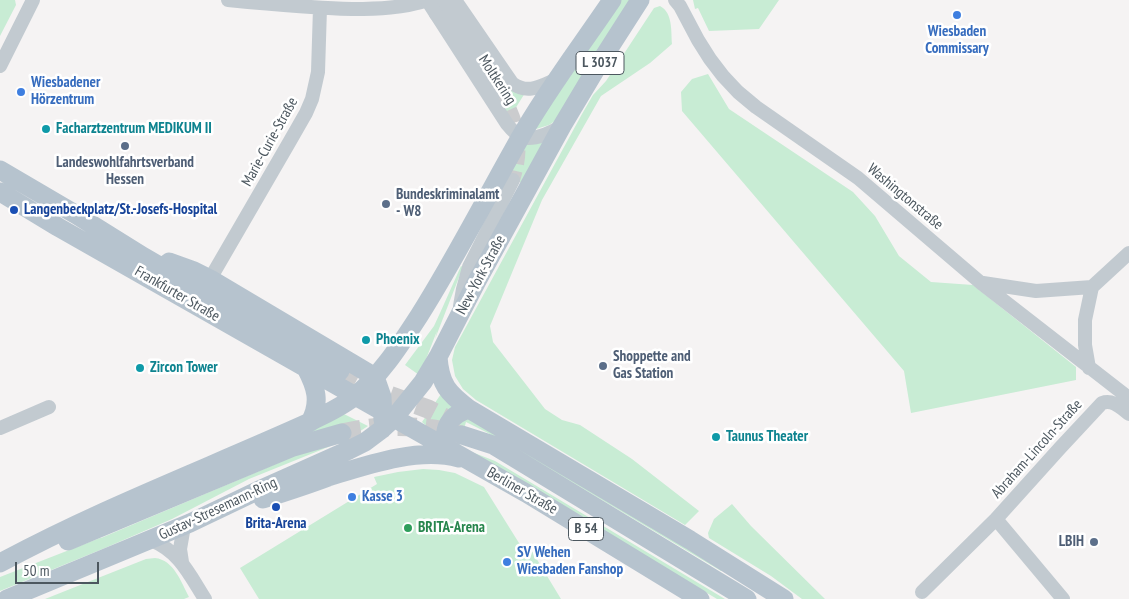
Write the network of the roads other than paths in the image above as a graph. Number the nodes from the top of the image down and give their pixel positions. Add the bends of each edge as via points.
1 (33, 0) edge
2 (228, 0) edge
3 (427, 0) edge
4 (612, 0) edge
5 (640, 0) edge
6 (678, 2) edge
7 (446, 4) edge
8 (320, 8) junction
9 (0, 66) edge
10 (557, 79) junction
11 (500, 91) tunnel mouth
12 (562, 126) junction
13 (521, 136) junction
14 (0, 170) edge
15 (513, 180) tunnel mouth
16 (0, 192) edge
17 (1129, 253) edge
18 (144, 257) junction
19 (210, 279) junction
20 (981, 283) junction
21 (1092, 286) junction
22 (458, 317) junction
23 (438, 358) junction
24 (391, 359) junction
25 (306, 368) junction
26 (1089, 368) junction
27 (340, 371) tunnel mouth
28 (375, 376) junction
29 (355, 396) junction
30 (1129, 398) edge
31 (49, 407) dead end
32 (469, 409) junction
33 (1129, 414) edge
34 (386, 420) junction
35 (310, 422) junction
36 (0, 428) edge
37 (463, 432) tunnel mouth
38 (342, 433) tunnel mouth
39 (447, 448) junction
40 (470, 461) junction
41 (996, 519) junction
42 (187, 524) junction
43 (151, 540) junction
44 (182, 562) junction
45 (0, 563) edge
46 (0, 569) edge
47 (922, 592) dead end
48 (8, 599) edge
49 (205, 599) edge
50 (700, 599) edge
51 (747, 599) edge
52 (784, 599) edge
53 (1063, 599) edge

1 - 9 street
2 - 8 street
3 - 7 street, Moltkering, bridge
3 - 8 street via 381,9
4 - 10 main road, New-York-Straße / L 3037
5 - 12 main road, New-York-Straße / L 3037
6 - 20 street, Washingtonstraße via 698,40 738,92 756,108 858,178
7 - 10 street via 518,88 531,89
7 - 11 street, Moltkering
7 - 13 street, Moltkering via 506,124
8 - 19 street, Marie-Curie-Straße via 318,72 312,99
10 - 13 main road, New-York-Straße / L 3037
12 - 13 street via 542,136
12 - 22 main road, New-York-Straße / L 3037
13 - 24 main road, New-York-Straße / L 3037 via 442,280
14 - 18 main road, Frankfurter Straße
15 - 22 street via 469,268
16 - 25 main road, Frankfurter Straße
17 - 21 street
18 - 19 main road via 181,265
18 - 27 main road, Frankfurter Straße
19 - 28 main road
20 - 21 street via 1036,291
20 - 26 street, Washingtonstraße
21 - 26 street via 1085,320
22 - 23 main road, New-York-Straße / L 3037
23 - 32 main road via 444,385
23 - 34 main road, New-York-Straße / L 3037 via 423,382
24 - 28 main road, New-York-Straße / L 3037
24 - 34 main road, New-York-Straße
25 - 29 main road, Frankfurter Straße
25 - 35 main road via 317,399
26 - 30 street, Washingtonstraße
28 - 29 main road
28 - 34 main road
29 - 34 main road, Frankfurter Straße
29 - 35 main road
31 - 36 street
32 - 39 main road via 456,414 448,423 445,434
32 - 52 main road
33 - 41 street, Abraham-Lincoln-Straße via 1116,404 1102,403
34 - 39 main road, Berliner Straße
34 - 42 main road, Gustav-Stresemann-Ring via 365,442
35 - 45 main road via 97,515
37 - 51 main road, Berliner Straße / B 54 via 493,445
38 - 46 main road, Gustav-Stresemann-Ring via 293,447
39 - 40 main road, Berliner Straße
40 - 42 main road, B 54 via 440,456 387,460
40 - 50 main road, Berliner Straße / B 54
41 - 47 street, Abraham-Lincoln-Straße
41 - 53 street, Abraham-Lincoln-Straße
42 - 43 main road, Gustav-Stresemann-Ring / B 54
42 - 44 street via 180,549
43 - 44 street
43 - 48 main road, Gustav-Stresemann-Ring / B 54
44 - 49 street

